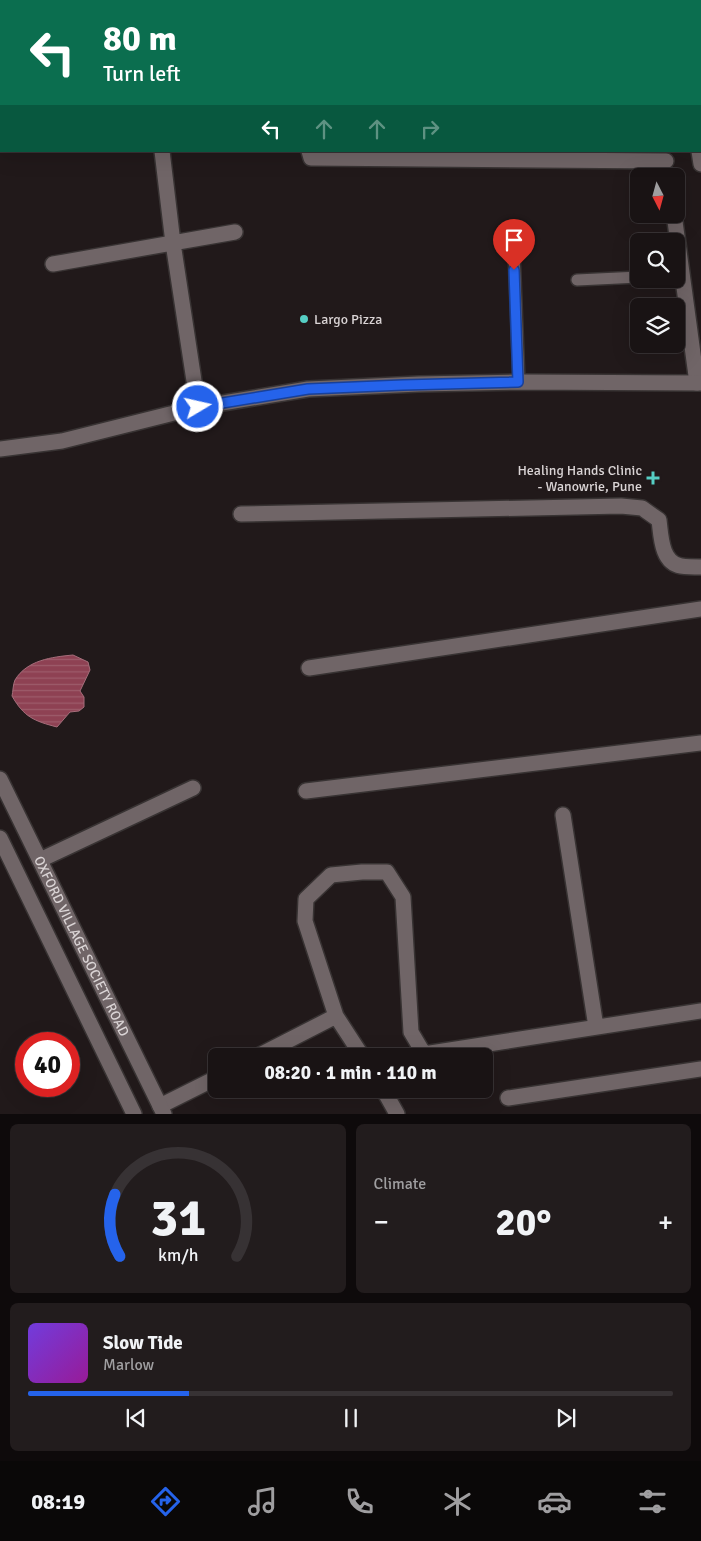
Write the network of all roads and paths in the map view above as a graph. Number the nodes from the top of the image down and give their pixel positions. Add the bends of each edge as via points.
1 (162, 152) edge
2 (310, 152) edge
3 (665, 156) edge
4 (235, 232) dead end
5 (173, 243) junction
6 (514, 252) dead end
7 (53, 264) dead end
8 (630, 277) edge
9 (577, 280) dead end
10 (681, 288) edge
11 (518, 382) junction
12 (699, 383) edge
13 (198, 407) junction
14 (0, 449) edge
15 (241, 514) dead end
16 (701, 567) edge
17 (701, 609) edge
18 (309, 668) dead end
19 (701, 743) edge
20 (0, 779) edge
21 (193, 788) dead end
22 (306, 791) dead end
23 (563, 815) dead end
24 (0, 838) edge
25 (40, 860) junction
26 (701, 1011) edge
27 (336, 1016) junction
28 (596, 1027) junction
29 (274, 1048) edge
30 (357, 1048) edge
31 (701, 1069) edge
32 (208, 1083) edge
33 (388, 1098) edge
34 (508, 1098) dead end
35 (162, 1110) edge
36 (134, 1114) edge
37 (397, 1114) edge

1 - 5 street
2 - 3 street via 311,158
4 - 5 street
5 - 7 street
5 - 13 street
6 - 11 lane
8 - 9 lane
10 - 12 street
11 - 12 street
11 - 13 street via 308,389
13 - 14 street via 62,441
15 - 16 street via 642,508 659,520 662,546 671,561 679,566
17 - 18 street
19 - 22 street
20 - 25 street, OXFORD VILLAGE SOCIETY ROAD
21 - 25 street
23 - 28 street
24 - 36 street
25 - 35 street, OXFORD VILLAGE SOCIETY ROAD
26 - 28 street
27 - 28 street via 305,921 306,899 330,875 387,872 403,898 411,1032 424,1054
27 - 29 street
27 - 30 street
31 - 34 street
32 - 35 street
33 - 37 street

